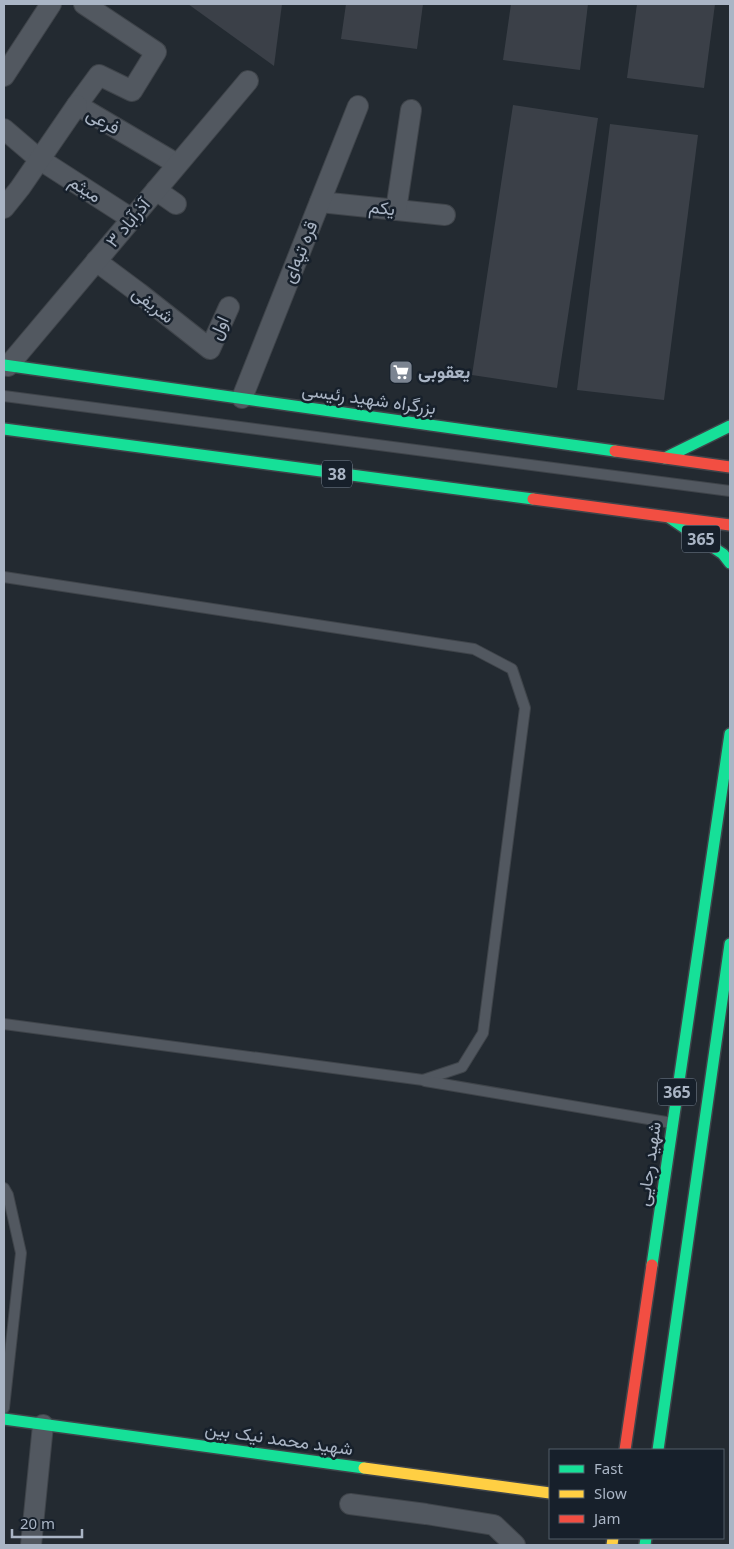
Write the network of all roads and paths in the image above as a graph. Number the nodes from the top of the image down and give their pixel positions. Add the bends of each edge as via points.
1 (51, 4) edge
2 (84, 4) edge
3 (4, 76) edge
4 (248, 81) dead end
5 (77, 106) junction
6 (358, 106) dead end
7 (411, 110) dead end
8 (4, 129) edge
9 (39, 159) junction
10 (177, 164) junction
11 (156, 190) junction
12 (320, 202) junction
13 (176, 204) dead end
14 (4, 208) edge
15 (396, 210) junction
16 (445, 215) dead end
17 (132, 219) junction
18 (96, 262) junction
19 (229, 307) dead end
20 (210, 349) joint
21 (6, 366) edge
22 (4, 396) edge
23 (242, 398) junction
24 (730, 426) edge
25 (4, 429) edge
26 (665, 458) junction
27 (730, 467) edge
28 (730, 492) edge
29 (670, 518) junction
30 (730, 525) edge
31 (730, 563) edge
32 (4, 577) edge
33 (730, 734) edge
34 (730, 944) edge
35 (4, 1024) edge
36 (422, 1080) junction
37 (672, 1123) junction
38 (4, 1188) edge
39 (4, 1408) edge
40 (4, 1420) edge
41 (43, 1425) junction
42 (625, 1449) edge
43 (658, 1449) edge
44 (549, 1492) edge
45 (350, 1504) dead end
46 (31, 1545) edge
47 (515, 1545) edge

1 - 3 street
2 - 5 street, فرعی via 156,52 132,91 99,75
4 - 10 street, ۳ آذرآباد
5 - 9 street
5 - 10 street, فرعی
6 - 12 street, قره تپه‌ای
7 - 15 street
8 - 9 street, میثم
9 - 14 street
9 - 17 street, میثم
10 - 11 street, ۳ آذرآباد
11 - 13 street
11 - 17 street, ۳ آذرآباد
12 - 15 street, یکم
12 - 23 street, قره تپه‌ای
15 - 16 street, یکم
17 - 18 street, ۳ آذرآباد
18 - 20 street, شریفی
18 - 21 street, ۳ آذرآباد
19 - 20 street, اول
21 - 23 main road, بزرگراه شهید رئیسی
22 - 28 lane
23 - 26 main road, بزرگراه شهید رئیسی
24 - 26 main road
25 - 29 main road, 38
26 - 27 main road, بزرگراه شهید رئیسی
29 - 30 main road, 38
29 - 31 main road, 365 via 723,554
32 - 36 lane via 474,649 512,669 526,708 483,1033 462,1067
33 - 37 main road, شهید رجایی / 365
34 - 43 main road, 365
35 - 36 lane
36 - 37 lane
37 - 42 main road, شهید رجایی / 365
38 - 39 lane via 22,1253
40 - 41 main road, شهید محمد نیک بین
41 - 44 main road, شهید محمد نیک بین
41 - 46 street
45 - 47 street via 494,1525

